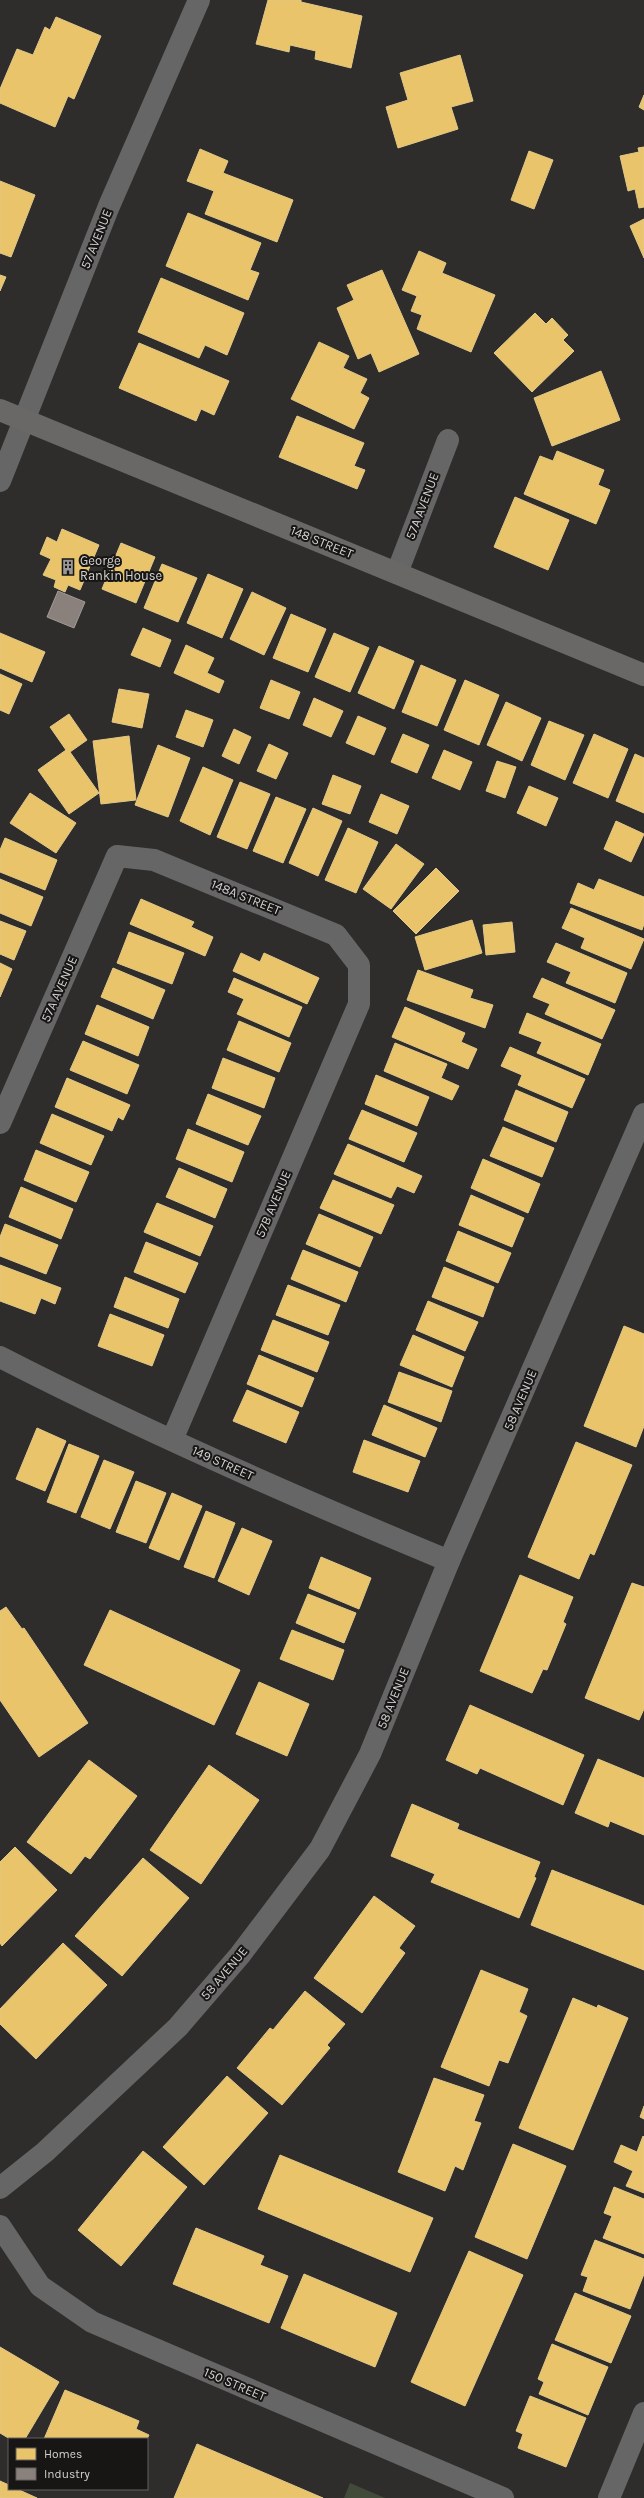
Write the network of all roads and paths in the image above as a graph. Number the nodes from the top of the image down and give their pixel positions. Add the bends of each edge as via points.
1 (199, 0) edge
2 (0, 410) edge
3 (25, 420) junction
4 (448, 440) dead end
5 (0, 481) edge
6 (396, 573) junction
7 (644, 675) edge
8 (117, 856) joint
9 (359, 965) joint
10 (644, 1114) edge
11 (0, 1123) edge
12 (0, 1358) edge
13 (172, 1440) junction
14 (449, 1561) junction
15 (0, 2188) edge
16 (0, 2226) edge
17 (644, 2412) edge
18 (503, 2498) edge
19 (608, 2498) edge

1 - 3 street, 57 AVENUE via 110,206
2 - 3 main road, 148 STREET
3 - 5 street, 57 AVENUE
3 - 6 main road, 148 STREET
4 - 6 street, 57A AVENUE
6 - 7 main road, 148 STREET
8 - 9 street, 148A STREET via 154,860 336,935
8 - 11 street, 57A AVENUE
9 - 13 street, 57B AVENUE via 359,1004
10 - 14 street, 58 AVENUE
12 - 13 street, 149 STREET
13 - 14 street, 149 STREET via 302,1500
14 - 15 street, 58 AVENUE via 370,1754 320,1849 240,1955 178,2027 45,2152
16 - 18 street, 150 STREET via 40,2286 92,2322
17 - 19 street

